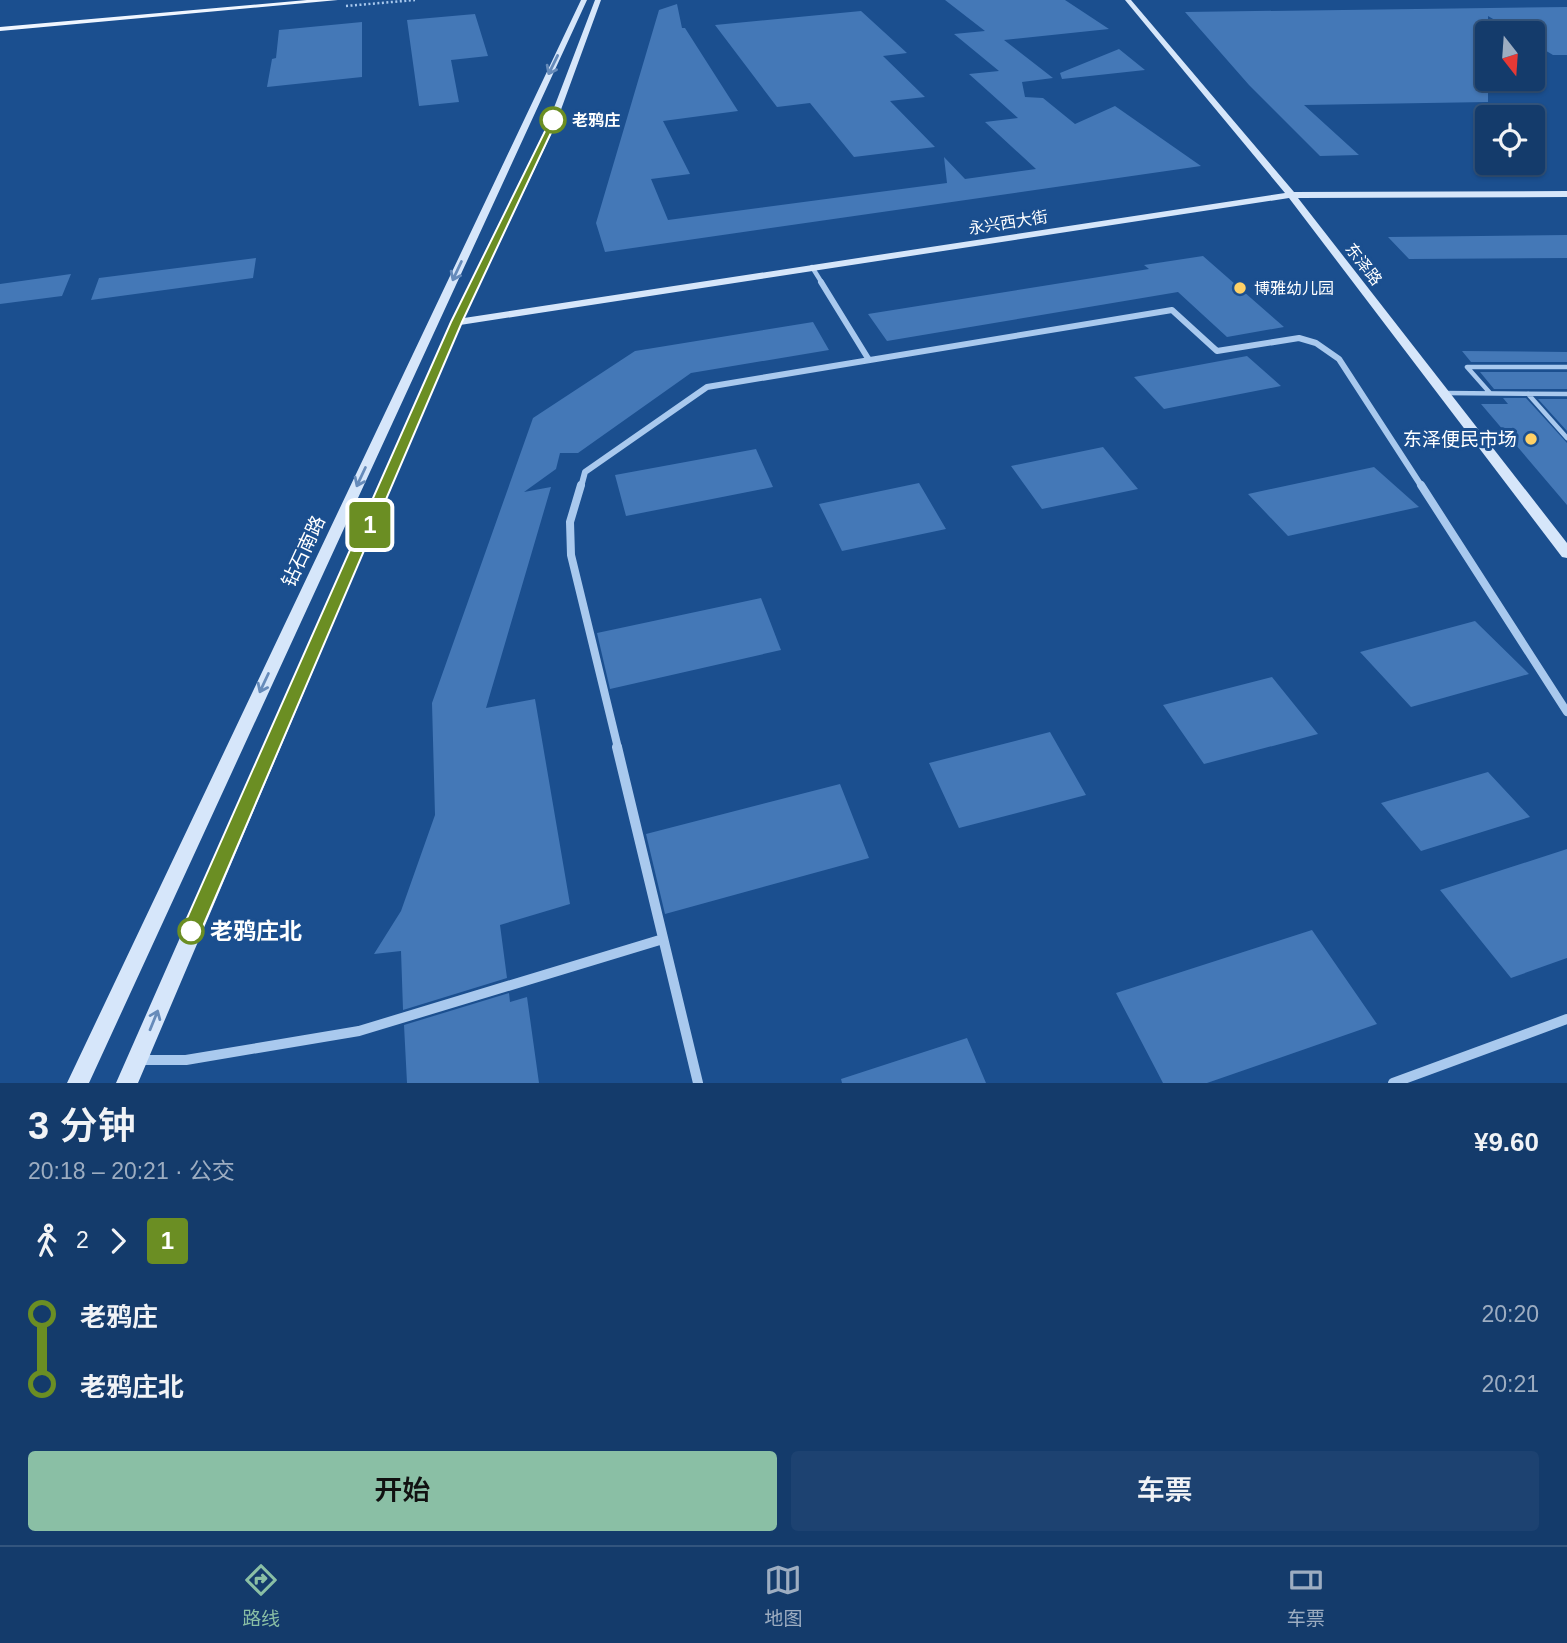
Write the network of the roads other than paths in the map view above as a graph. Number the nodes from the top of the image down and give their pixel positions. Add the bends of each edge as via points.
1 (261, 0) edge
2 (334, 0) edge
3 (598, 0) edge
4 (1128, 0) edge
5 (582, 1) edge
6 (0, 22) edge
7 (0, 29) edge
8 (1567, 194) edge
9 (1291, 195) junction
10 (812, 267) junction
11 (456, 322) junction
12 (869, 360) junction
13 (1567, 367) edge
14 (1443, 393) junction
15 (1490, 393) junction
16 (1528, 394) junction
17 (1567, 394) edge
18 (1567, 438) edge
19 (1567, 553) edge
20 (1567, 712) edge
21 (663, 939) junction
22 (1567, 1019) edge
23 (137, 1060) junction
24 (78, 1083) edge
25 (127, 1083) edge
26 (698, 1083) edge
27 (1393, 1083) edge

1 - 6 main road
2 - 7 main road
3 - 11 main road via 551,126
4 - 9 main road, 东泽路
5 -> 24 main road, 钻石南路
8 - 9 main road, 永兴西大街
9 - 10 main road, 永兴西大街
9 - 14 main road, 东泽路
10 - 11 main road, 永兴西大街
10 - 12 street
23 -> 11 main road
12 - 20 street via 1172,310 1217,351 1299,338 1316,343 1339,359
12 - 21 street via 707,387 585,472 570,522 571,555
13 - 15 lane via 1467,367
14 - 15 lane
14 - 19 main road, 东泽路
15 - 16 lane
16 - 17 lane
16 - 18 lane
21 - 23 street via 359,1031 186,1060
21 - 26 street
22 - 27 street
23 - 25 main road

